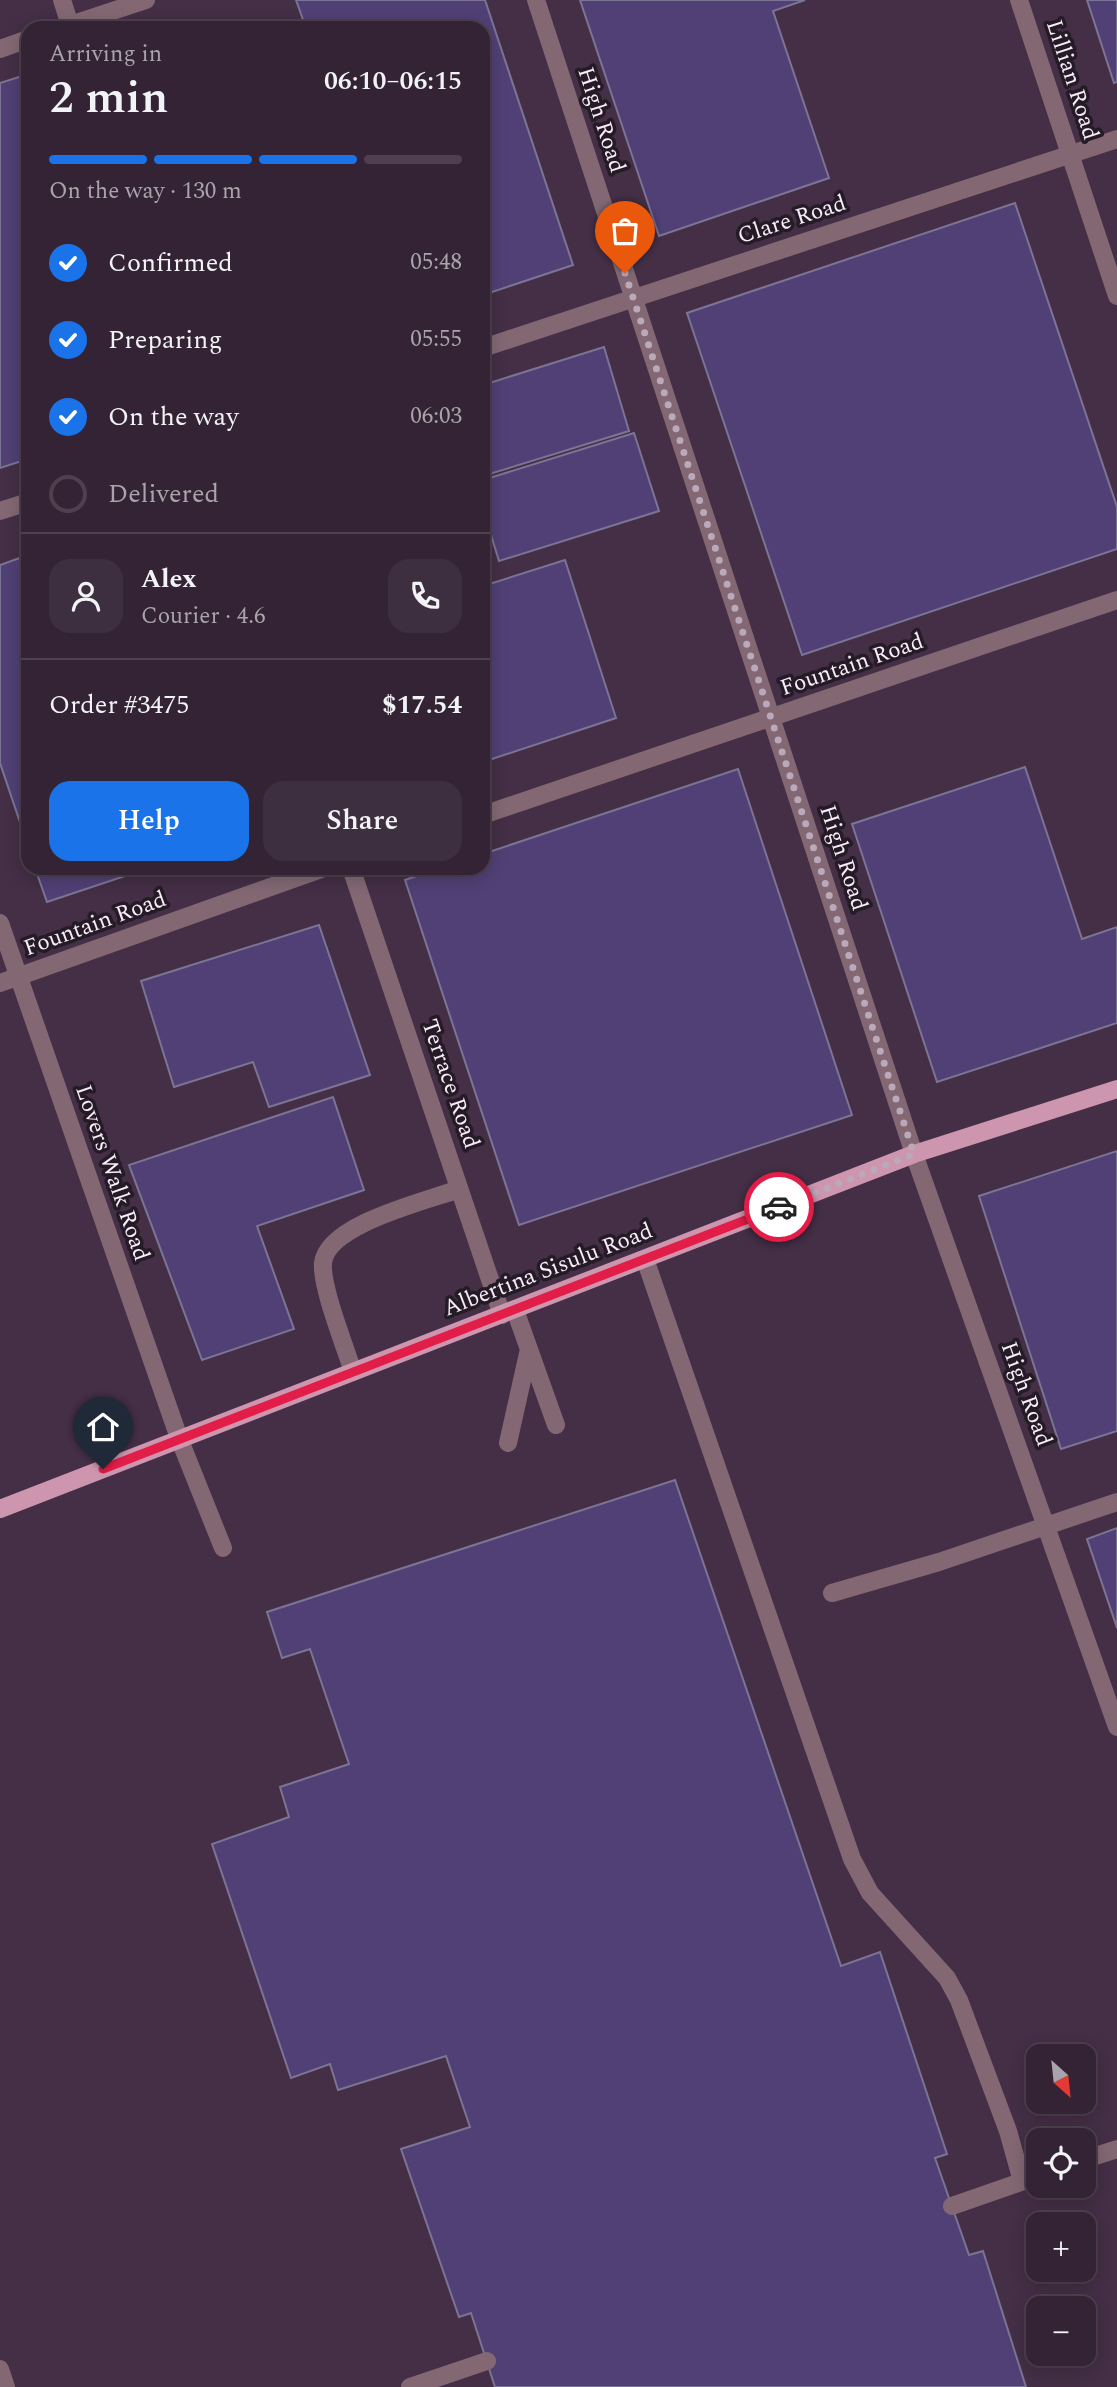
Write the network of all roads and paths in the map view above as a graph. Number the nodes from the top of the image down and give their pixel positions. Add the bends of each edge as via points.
1 (62, 0) edge
2 (146, 0) edge
3 (536, 0) edge
4 (1019, 0) edge
5 (67, 21) edge
6 (85, 21) edge
7 (21, 42) edge
8 (0, 49) edge
9 (1117, 139) edge
10 (1070, 154) junction
11 (1117, 296) edge
12 (633, 298) junction
13 (490, 346) edge
14 (21, 504) edge
15 (0, 512) edge
16 (1117, 600) edge
17 (771, 719) junction
18 (490, 813) edge
19 (304, 875) edge
20 (353, 875) edge
21 (0, 923) edge
22 (17, 977) junction
23 (0, 984) edge
24 (1117, 1089) edge
25 (914, 1154) junction
26 (460, 1189) junction
27 (645, 1259) junction
28 (508, 1312) junction
29 (529, 1349) junction
30 (353, 1372) junction
31 (556, 1425) dead end
32 (179, 1438) junction
33 (508, 1443) dead end
34 (1117, 1502) edge
35 (0, 1509) edge
36 (1047, 1526) junction
37 (223, 1548) dead end
38 (832, 1593) dead end
39 (1117, 1727) edge
40 (1117, 2149) edge
41 (1096, 2156) edge
42 (1026, 2170) edge
43 (1026, 2180) edge
44 (952, 2206) dead end
45 (487, 2361) dead end
46 (0, 2369) edge
47 (6, 2387) edge
48 (410, 2387) edge

1 - 5 street
2 - 6 street
3 - 12 street, High Road
4 - 10 street, Lillian Road
7 - 8 street
9 - 10 street, Clare Road
10 - 11 street, Lillian Road
10 - 12 street, Clare Road
12 - 13 street, Clare Road
12 - 17 street, High Road
14 - 15 street
16 - 17 street, Fountain Road
17 - 18 street, Fountain Road
17 - 25 street, High Road
19 - 22 street, Fountain Road
20 - 26 street, Terrace Road
21 - 22 street, Lovers Walk Road
22 - 23 street, Fountain Road
22 - 32 street, Lovers Walk Road
24 - 25 main road, Albertina Sisulu Road
25 - 27 main road, Albertina Sisulu Road
25 - 36 street, High Road
26 - 28 street, Terrace Road
26 - 30 street via 347,1230 332,1243 323,1262
27 - 28 main road, Albertina Sisulu Road
27 - 42 street via 852,1860 870,1893 947,1978
28 - 29 street, Terrace Road
28 - 30 main road, Albertina Sisulu Road
29 - 31 street, Terrace Road
29 - 33 street
30 - 32 main road, Albertina Sisulu Road
32 - 35 main road, Albertina Sisulu Road
32 - 37 street, Lovers Walk Road
34 - 36 street
36 - 38 street
36 - 39 street, High Road
40 - 41 street
43 - 44 street
45 - 48 street
46 - 47 street

